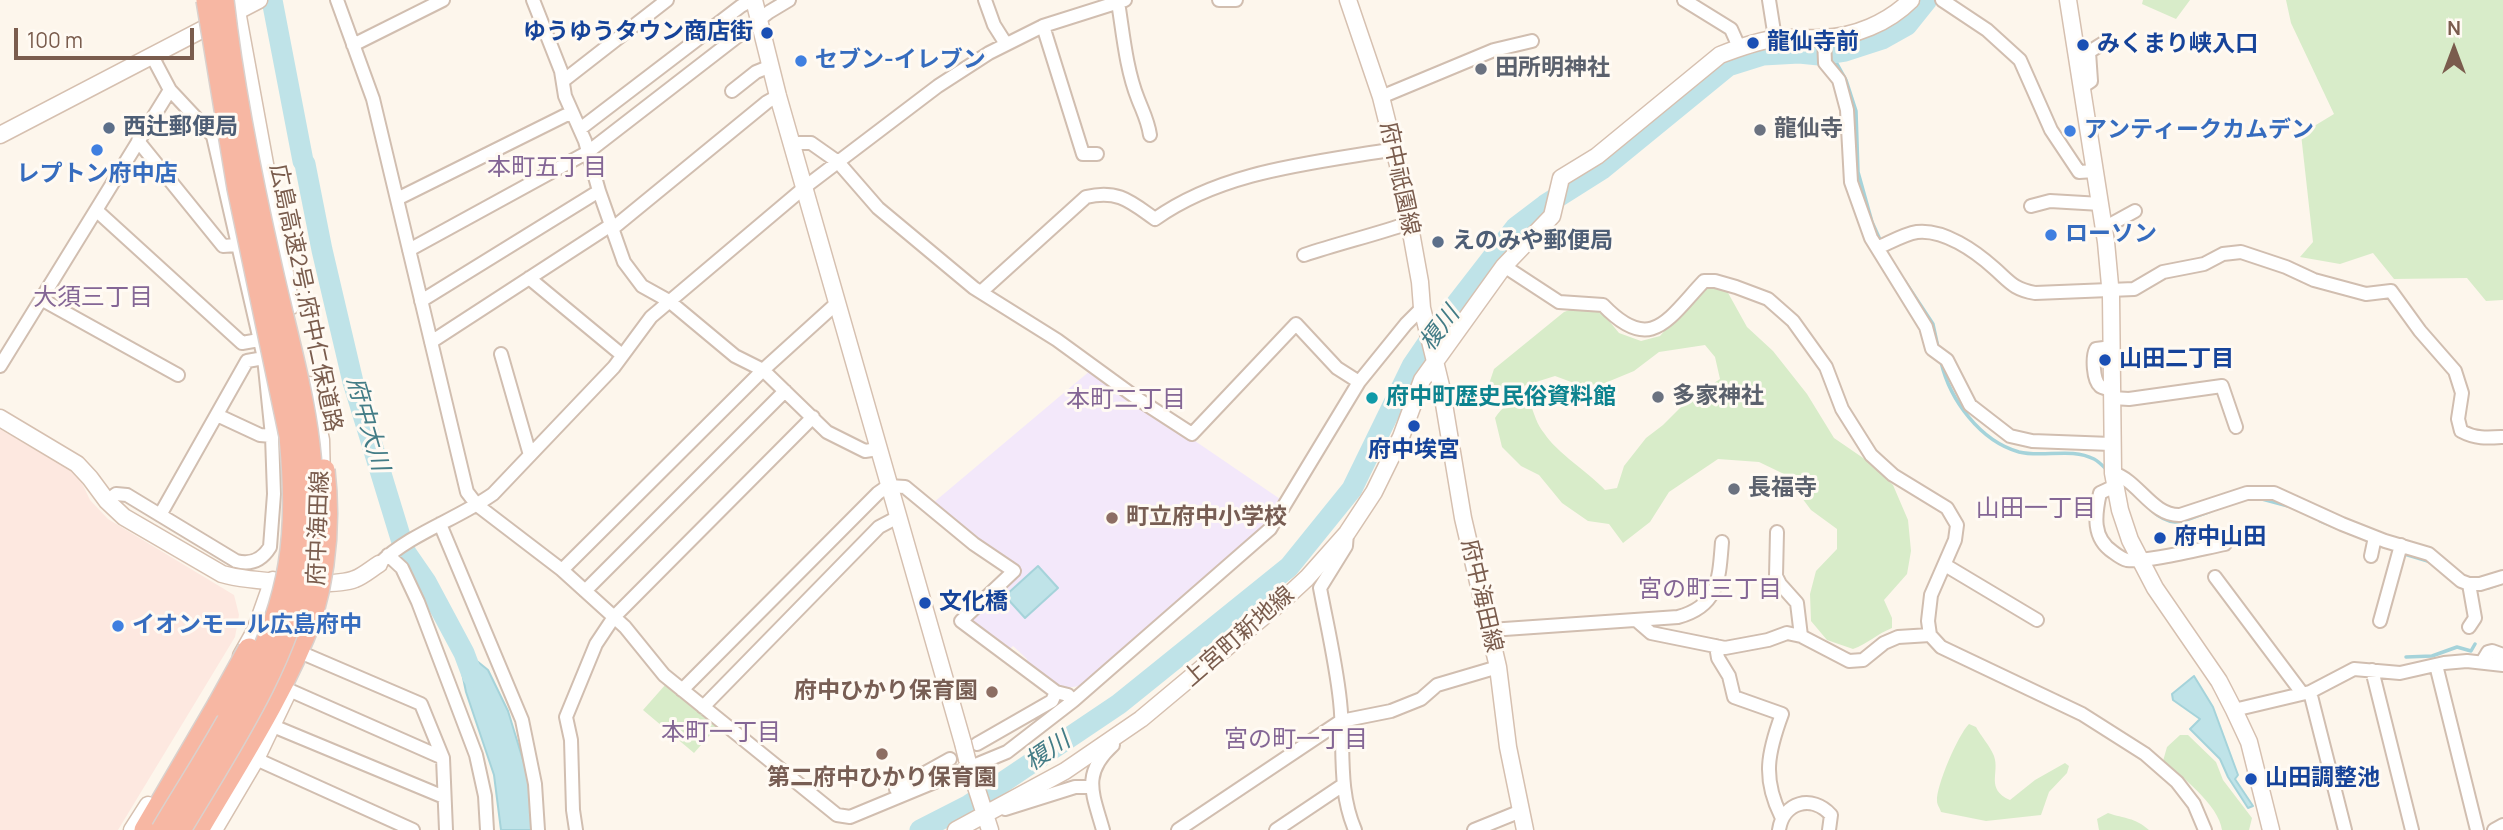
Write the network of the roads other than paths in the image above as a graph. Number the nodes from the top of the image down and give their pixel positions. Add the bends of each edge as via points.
1 (207, 0) edge
2 (337, 0) edge
3 (443, 0) edge
4 (533, 0) edge
5 (667, 0) edge
6 (753, 0) edge
7 (789, 0) edge
8 (985, 0) edge
9 (1219, 0) edge
10 (1236, 0) edge
11 (1348, 0) edge
12 (1684, 0) edge
13 (1769, 0) edge
14 (1911, 0) edge
15 (1941, 0) edge
16 (2068, 0) edge
17 (1116, 1) edge
18 (240, 3) edge
19 (758, 20) junction
20 (1043, 26) junction
21 (1776, 38) junction
22 (1824, 38) junction
23 (1531, 41) dead end
24 (2105, 41) dead end
25 (1006, 44) junction
26 (353, 45) junction
27 (1738, 47) junction
28 (152, 56) junction
29 (771, 66) junction
30 (563, 81) junction
31 (2082, 86) junction
32 (170, 90) junction
33 (733, 91) dead end
34 (778, 96) junction
35 (1381, 97) junction
36 (572, 112) junction
37 (580, 128) junction
38 (0, 135) edge
39 (1150, 135) dead end
40 (138, 141) junction
41 (792, 143) junction
42 (1395, 149) junction
43 (588, 152) junction
44 (1097, 154) dead end
45 (838, 162) junction
46 (2095, 171) junction
47 (805, 187) junction
48 (598, 191) junction
49 (397, 200) junction
50 (2101, 205) junction
51 (2031, 206) dead end
52 (96, 210) junction
53 (2135, 211) dead end
54 (1409, 223) junction
55 (611, 227) junction
56 (2104, 229) junction
57 (237, 245) junction
58 (1877, 248) junction
59 (409, 250) junction
60 (1304, 255) dead end
61 (1504, 266) junction
62 (529, 278) junction
63 (2110, 290) junction
64 (981, 292) junction
65 (41, 299) junction
66 (421, 301) junction
67 (669, 301) junction
68 (837, 303) junction
69 (1422, 308) junction
70 (259, 340) junction
71 (431, 342) junction
72 (501, 354) dead end
73 (622, 355) junction
74 (1434, 355) junction
75 (277, 356) junction
76 (0, 366) edge
77 (763, 370) junction
78 (178, 375) dead end
79 (1359, 382) junction
80 (785, 391) junction
81 (2112, 394) junction
82 (217, 415) junction
83 (813, 417) junction
84 (0, 418) edge
85 (2236, 427) dead end
86 (272, 436) junction
87 (2503, 437) edge
88 (2111, 444) junction
89 (878, 449) junction
90 (530, 455) junction
91 (2114, 480) junction
92 (888, 486) junction
93 (107, 501) junction
94 (477, 505) junction
95 (160, 515) junction
96 (898, 517) junction
97 (437, 526) junction
98 (1777, 532) dead end
99 (1347, 533) junction
100 (1722, 542) dead end
101 (2225, 544) dead end
102 (2400, 550) junction
103 (387, 556) junction
104 (2139, 560) junction
105 (1945, 565) junction
106 (562, 570) junction
107 (2214, 577) dead end
108 (2503, 577) edge
109 (273, 580) junction
110 (320, 583) junction
111 (2470, 589) junction
112 (585, 591) junction
113 (614, 617) junction
114 (1636, 620) junction
115 (2038, 620) dead end
116 (2380, 621) dead end
117 (2469, 626) dead end
118 (1490, 629) junction
119 (1930, 635) junction
120 (1801, 636) junction
121 (1716, 646) junction
122 (302, 653) junction
123 (2503, 655) edge
124 (2482, 662) junction
125 (2436, 665) junction
126 (2503, 665) edge
127 (1498, 667) junction
128 (2372, 670) junction
129 (289, 690) junction
130 (682, 690) junction
131 (1056, 692) junction
132 (2306, 692) junction
133 (1073, 701) junction
134 (703, 706) junction
135 (2234, 709) junction
136 (1141, 719) junction
137 (1341, 721) junction
138 (273, 726) junction
139 (970, 757) junction
140 (443, 758) junction
141 (256, 759) junction
142 (950, 759) dead end
143 (1343, 785) junction
144 (1090, 786) junction
145 (444, 797) junction
146 (874, 807) junction
147 (1521, 811) junction
148 (985, 816) edge
149 (1781, 816) junction
150 (2503, 825) edge
151 (132, 830) edge
152 (145, 830) edge
153 (162, 830) edge
154 (180, 830) edge
155 (198, 830) edge
156 (214, 830) edge
157 (413, 830) edge
158 (446, 830) edge
159 (487, 830) edge
160 (538, 830) edge
161 (576, 830) edge
162 (956, 830) edge
163 (1103, 830) edge
164 (1178, 830) edge
165 (1276, 830) edge
166 (1354, 830) edge
167 (1474, 830) edge
168 (1525, 830) edge
169 (1779, 830) edge
170 (1829, 830) edge
171 (2205, 830) edge
172 (2271, 830) edge
173 (2345, 830) edge
174 (2413, 830) edge
175 (2477, 830) edge
176 (2494, 830) edge

1 - 75 highway, 広島高速2号;府中仁保道路, bridge via 233,165
2 - 26 street
3 - 26 street
4 - 30 street
5 - 30 street
6 - 19 street
6 - 37 street
7 - 19 street
8 - 25 street
9 - 10 street
11 - 35 street, 府中祇園線
12 - 27 street via 1731,29
13 - 21 street
14 - 22 street, 上宮町新地線 via 1876,25
15 - 46 street via 1987,30 2020,60 2051,130 2072,162 2079,172
16 - 31 street
17 - 20 street
17 - 39 street
18 - 28 street
18 - 75 highway, 広島高速2号;府中仁保道路, bridge via 244,140 264,238
18 - 110 street, 府中海田線 via 288,293 321,440
19 - 29 street
19 - 43 street
20 - 25 street
20 - 44 street via 1083,154
21 - 22 street, 上宮町新地線
21 - 27 street, 上宮町新地線
22 - 58 street via 1825,63 1839,80 1847,110 1851,182
23 - 35 street via 1494,50
24 - 31 street via 2089,51 2091,81
25 - 45 street via 938,86
26 - 49 street via 373,99
27 - 61 street, 上宮町新地線 via 1720,55 1597,156 1560,178 1552,216
28 - 32 street
28 - 38 street
29 - 33 street via 755,72
29 - 34 street
30 - 36 street
31 - 46 street
32 - 40 street
32 - 57 street via 213,136
34 - 41 street
34 - 55 street
35 - 42 street, 府中祇園線
36 - 37 street
36 - 49 street
37 - 43 street
40 - 52 street
40 - 57 street via 223,246
41 - 45 street via 811,143
41 - 47 street
42 - 54 street, 府中祇園線
42 - 64 street via 1263,172 1205,192 1155,219 1123,196 1086,197
43 - 48 street
43 - 59 street
45 - 47 street
45 - 64 street via 878,208
46 - 50 street
47 - 67 street
47 - 68 street
48 - 55 street
48 - 66 street
49 - 59 street
50 - 51 street via 2050,201
50 - 56 street
52 - 65 street
52 - 70 street via 242,343
53 - 56 street
54 - 60 street
54 - 69 street, 府中祇園線
55 - 62 street
55 - 67 street via 624,262 642,286
56 - 63 street
57 - 70 street
58 - 63 street via 1915,232 1932,232 1985,260 2019,290
58 - 88 street via 1926,327 1932,349 1947,360 1970,405 2010,436
59 - 66 street
61 - 74 street, 上宮町新地線
61 - 105 street via 1559,302 1603,305 1620,323 1638,330 1656,328 1666,321 1703,281 1768,299 1793,321 1826,368 1842,409 1871,455 1893,475 1947,508 1957,525
62 - 71 street
62 - 73 street
63 - 81 street
63 - 87 street via 2134,289 2163,272 2241,252 2314,281 2366,294 2391,291 2455,371 2462,393 2461,431 2483,439
64 - 79 street via 1192,434 1296,324 1337,368
65 - 76 street
65 - 78 street
66 - 71 street
67 - 73 street
67 - 77 street via 735,356
68 - 77 street
68 - 89 street
69 - 74 street, 府中祇園線
69 - 79 street
70 - 75 street
71 - 94 street via 467,492
72 - 90 street
73 - 90 street
74 - 99 street, 上宮町新地線 via 1401,437
74 - 118 street, 府中海田線 via 1463,518
75 - 82 street via 247,361
75 - 86 street
75 - 152 highway, bridge via 285,494 282,546 272,595 251,645
75 - 153 highway, 広島高速2号;府中仁保道路, bridge via 294,472 293,536 280,601 247,683
75 - 154 highway, 広島高速2号;府中仁保道路, bridge via 310,435 311,525 305,573 267,681
75 - 155 highway, bridge via 318,433 328,512 325,562 312,616 292,665
77 - 80 street
77 - 106 street
79 - 133 street via 1270,529
80 - 83 street
80 - 112 street
81 - 85 street via 2129,399 2222,386
81 - 88 street
82 - 86 street
82 - 95 street
83 - 89 street via 827,432 865,451
83 - 113 street
84 - 93 street via 77,464
86 - 95 street via 270,547 258,560 236,561
88 - 91 street
89 - 92 street
90 - 94 street
91 - 102 street via 2129,480 2159,509 2172,515 2247,493 2274,493 2373,545
91 - 104 street
91 - 104 street via 2100,493 2097,534 2102,545 2125,560
92 - 96 street
92 - 130 street
92 - 131 street via 905,487 974,544 1014,570 961,621
93 - 95 street via 116,494 127,495
93 - 109 street via 124,517 222,574
94 - 97 street
94 - 106 street
96 - 134 street via 880,527
96 - 139 street
97 - 103 street
97 - 160 street via 522,720 536,784
98 - 120 street via 1776,576 1797,603
99 - 136 street, 上宮町新地線 via 1281,602
99 - 137 street via 1346,546 1320,588
100 - 114 street via 1719,572 1707,604 1678,617
101 - 104 street
102 - 111 street via 2429,554
102 - 116 street
103 - 110 street via 357,579
103 - 159 street via 402,568 418,602 476,755
104 - 135 street
105 - 115 street
105 - 119 street via 1931,595
106 - 112 street
107 - 132 street
108 - 111 street
109 - 110 street
109 - 151 street, 府中海田線 via 255,631
110 - 122 street, 府中海田線
111 - 117 street via 2475,618
112 - 113 street
113 - 130 street
113 - 161 street via 596,644 566,717
114 - 118 street
114 - 121 street via 1650,633
118 - 127 street, 府中海田線
119 - 120 street via 1898,637 1863,660 1849,661
119 - 171 street via 1941,647 2082,714 2145,754 2177,782 2194,804
120 - 121 street via 1787,633 1758,642
121 - 149 street via 1734,697 1782,714 1768,766
122 - 129 street, 府中海田線
122 - 140 street via 421,704
123 - 124 street via 2488,652
124 - 125 street
124 - 126 street
125 - 128 street via 2400,673
125 - 175 street
127 - 137 street via 1437,685 1421,699 1391,711
127 - 147 street, 府中海田線
128 - 132 street via 2348,671
128 - 174 street
129 - 138 street, 府中海田線
129 - 140 street
130 - 134 street
131 - 133 street
131 - 139 street via 1052,701
132 - 135 street
132 - 173 street
133 - 139 street via 1007,751
134 - 146 street via 836,815 850,817
135 - 172 street via 2249,742
136 - 144 street via 1102,755
136 - 148 street, 上宮町新地線 via 1065,771
137 - 143 street
137 - 164 street
138 - 141 street, 府中海田線
138 - 145 street
139 - 146 street
139 - 148 street
140 - 145 street
141 - 156 street, 府中海田線
141 - 157 street
142 - 146 street via 877,799
143 - 165 street
143 - 166 street
144 - 148 street
144 - 163 street
145 - 158 street
147 - 167 street
147 - 168 street, 府中海田線
148 - 162 street, 上宮町新地線
149 - 169 street
149 - 170 street via 1789,808 1807,803 1831,815
150 - 176 street

